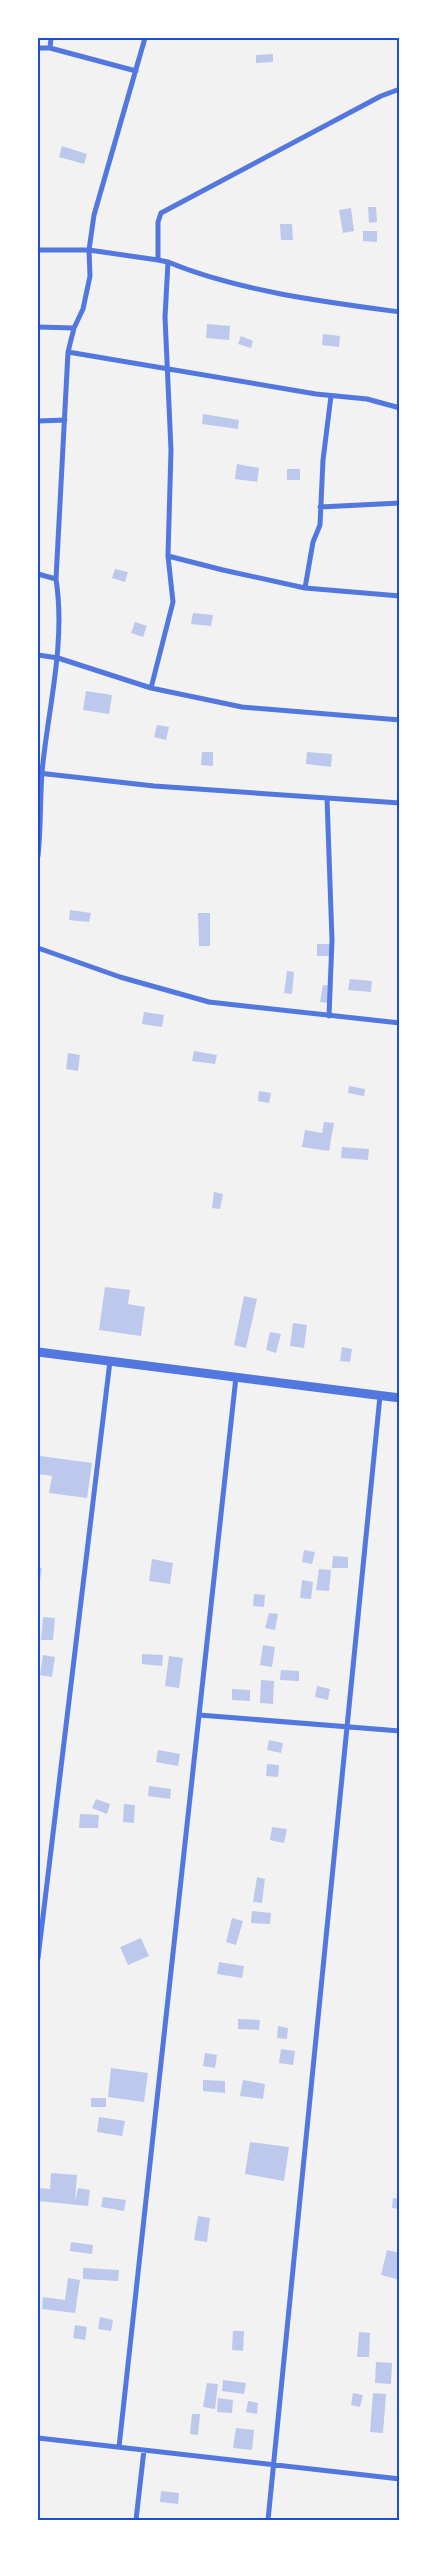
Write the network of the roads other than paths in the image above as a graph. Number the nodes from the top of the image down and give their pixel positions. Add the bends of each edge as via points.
1 (51, 38) edge
2 (145, 38) edge
3 (38, 48) edge
4 (50, 48) junction
5 (136, 72) junction
6 (400, 89) edge
7 (38, 250) edge
8 (89, 250) junction
9 (158, 260) junction
10 (168, 262) junction
11 (400, 312) edge
12 (38, 327) edge
13 (74, 328) junction
14 (68, 352) junction
15 (168, 368) junction
16 (331, 396) junction
17 (400, 408) edge
18 (65, 420) junction
19 (38, 421) edge
20 (400, 503) edge
21 (320, 506) junction
22 (168, 556) junction
23 (38, 574) edge
24 (56, 579) junction
25 (305, 588) junction
26 (400, 596) edge
27 (38, 655) edge
28 (58, 658) junction
29 (151, 688) junction
30 (400, 720) edge
31 (40, 773) edge
32 (327, 798) junction
33 (400, 803) edge
34 (38, 856) edge
35 (38, 948) edge
36 (329, 1016) junction
37 (400, 1022) edge
38 (38, 1352) edge
39 (110, 1361) junction
40 (236, 1377) junction
41 (380, 1396) junction
42 (400, 1398) edge
43 (199, 1715) junction
44 (348, 1727) junction
45 (400, 1731) edge
46 (38, 1958) edge
47 (38, 2438) edge
48 (119, 2448) junction
49 (144, 2450) junction
50 (274, 2466) junction
51 (400, 2480) edge
52 (136, 2520) edge
53 (268, 2520) edge

1 - 4 street
2 - 5 street
3 - 4 street
4 - 5 street
5 - 8 street via 94,215
6 - 9 street via 381,96 162,213 158,222
7 - 8 street
8 - 9 street
8 - 13 street via 90,276 83,309
9 - 10 street
10 - 11 street via 208,276 312,300
10 - 15 street
12 - 13 street
13 - 14 street
14 - 15 street
14 - 18 street
15 - 16 street
15 - 22 street via 171,450
16 - 17 street via 367,399
16 - 21 street
18 - 19 street
18 - 24 street
20 - 21 street
21 - 25 street via 320,525 313,542
22 - 25 street
22 - 29 street via 174,602
23 - 24 street
24 - 28 street via 60,604
25 - 26 street
27 - 28 street
28 - 29 street
28 - 31 street
29 - 30 street via 242,706
31 - 32 street via 154,786
31 - 34 street
32 - 33 street
32 - 36 street via 332,940
35 - 36 street via 120,977 200,1000
36 - 37 street
38 - 39 street
39 - 40 street
39 - 46 street
40 - 41 street
40 - 43 street
41 - 42 street
41 - 44 street
43 - 44 street
43 - 48 street
44 - 45 street
44 - 50 street
47 - 48 street
48 - 49 street
49 - 50 street
49 - 52 street
50 - 51 street
50 - 53 street

